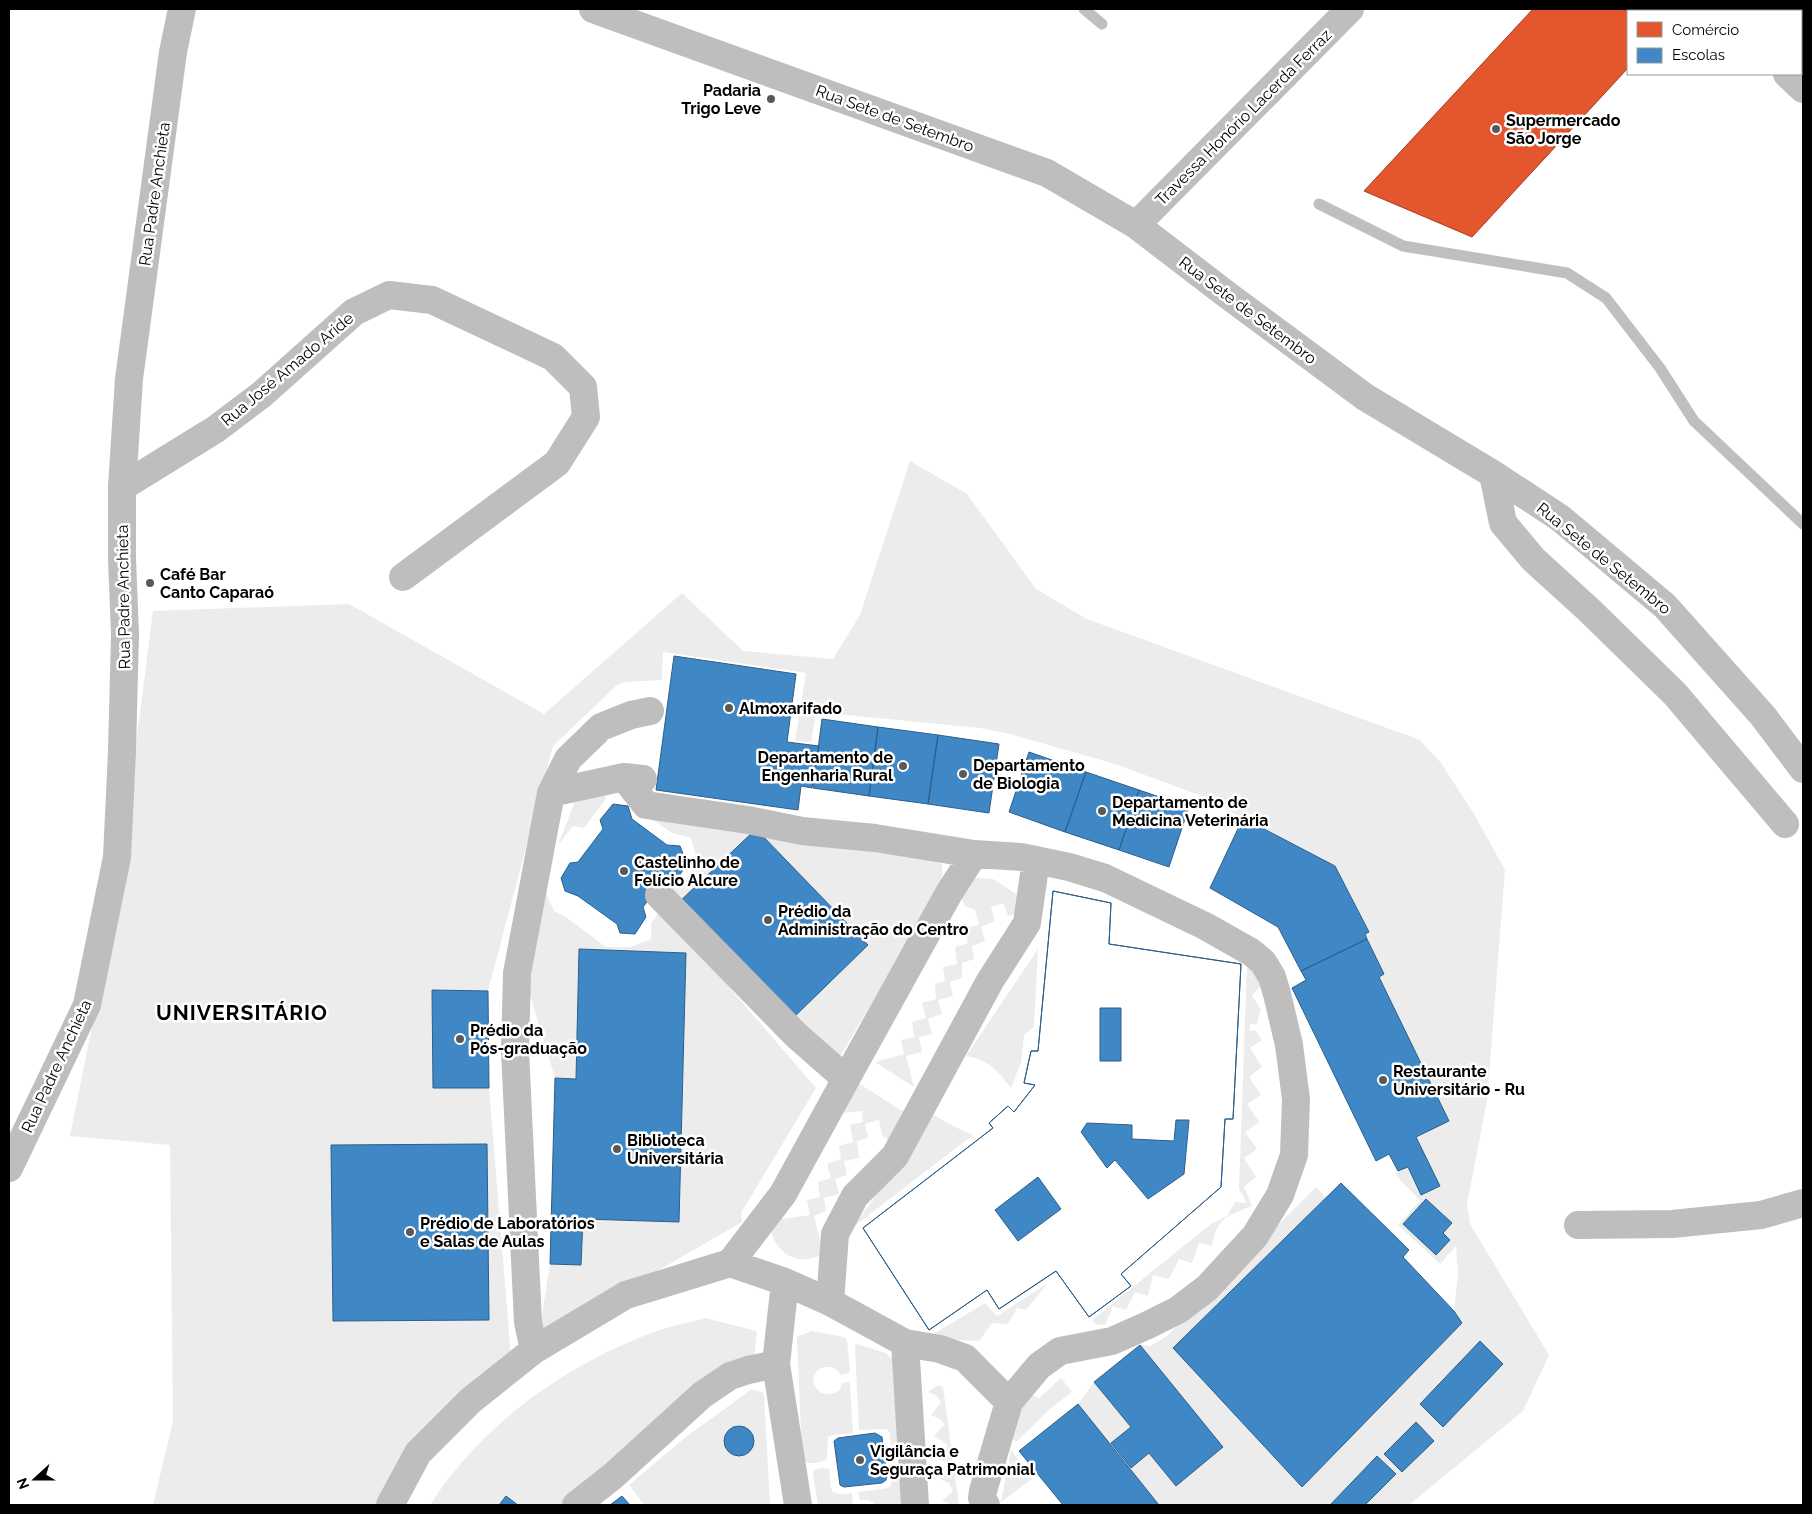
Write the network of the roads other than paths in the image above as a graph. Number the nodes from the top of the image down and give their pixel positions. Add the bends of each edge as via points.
1 (182, 9) edge
2 (593, 9) edge
3 (1350, 9) edge
4 (1788, 75) edge
5 (1803, 89) edge
6 (1136, 225) junction
7 (1493, 474) junction
8 (122, 487) junction
9 (403, 577) dead end
10 (650, 711) dead end
11 (1803, 769) edge
12 (552, 793) junction
13 (1785, 824) dead end
14 (974, 854) junction
15 (1036, 860) junction
16 (659, 895) dead end
17 (846, 1079) junction
18 (9, 1168) edge
19 (1803, 1203) edge
20 (1578, 1225) dead end
21 (730, 1263) junction
22 (785, 1282) junction
23 (830, 1302) junction
24 (905, 1343) junction
25 (534, 1350) junction
26 (776, 1364) junction
27 (1009, 1402) junction
28 (390, 1505) edge
29 (576, 1505) edge
30 (798, 1505) edge
31 (915, 1505) edge
32 (986, 1505) edge

1 - 8 main road, Rua Padre Anchieta via 173,52 129,380
2 - 6 main road, Rua Sete de Setembro via 1047,173
3 - 6 main road, Travessa Honório Lacerda Ferraz
4 - 5 main road
6 - 7 main road, Rua Sete de Setembro via 1365,397
7 - 11 main road, Rua Sete de Setembro via 1560,518 1665,606 1763,716
7 - 13 main road via 1503,523 1533,559 1676,694
8 - 9 main road, Rua José Amado Aride via 216,429 261,395 354,312 389,295 432,300 553,357 583,387 586,417 557,463
8 - 18 main road, Rua Padre Anchieta via 124,644 117,857 87,1005
10 - 12 main road via 601,727 568,759
12 - 14 main road via 637,779 646,805 802,831 875,838
12 - 25 main road via 517,973 515,1050 528,1322
14 - 15 main road
14 - 17 main road
15 - 23 main road via 1027,923 990,981 895,1156 854,1196 835,1234
15 - 27 main road via 1105,878 1205,926 1263,962 1278,994 1289,1045 1296,1099 1294,1155 1280,1195 1255,1236 1206,1288 1178,1310 1148,1325 1112,1340 1060,1351 1039,1366
16 - 17 main road via 796,1035
17 - 21 main road via 783,1194
19 - 20 main road via 1761,1215 1672,1224
21 - 22 main road
21 - 25 main road via 626,1295
22 - 23 main road
22 - 26 main road
23 - 24 main road
24 - 27 main road via 940,1349 965,1358
24 - 31 main road
25 - 28 main road via 470,1401 418,1453
26 - 29 main road via 730,1376 702,1395
26 - 30 main road
27 - 32 main road via 983,1491

